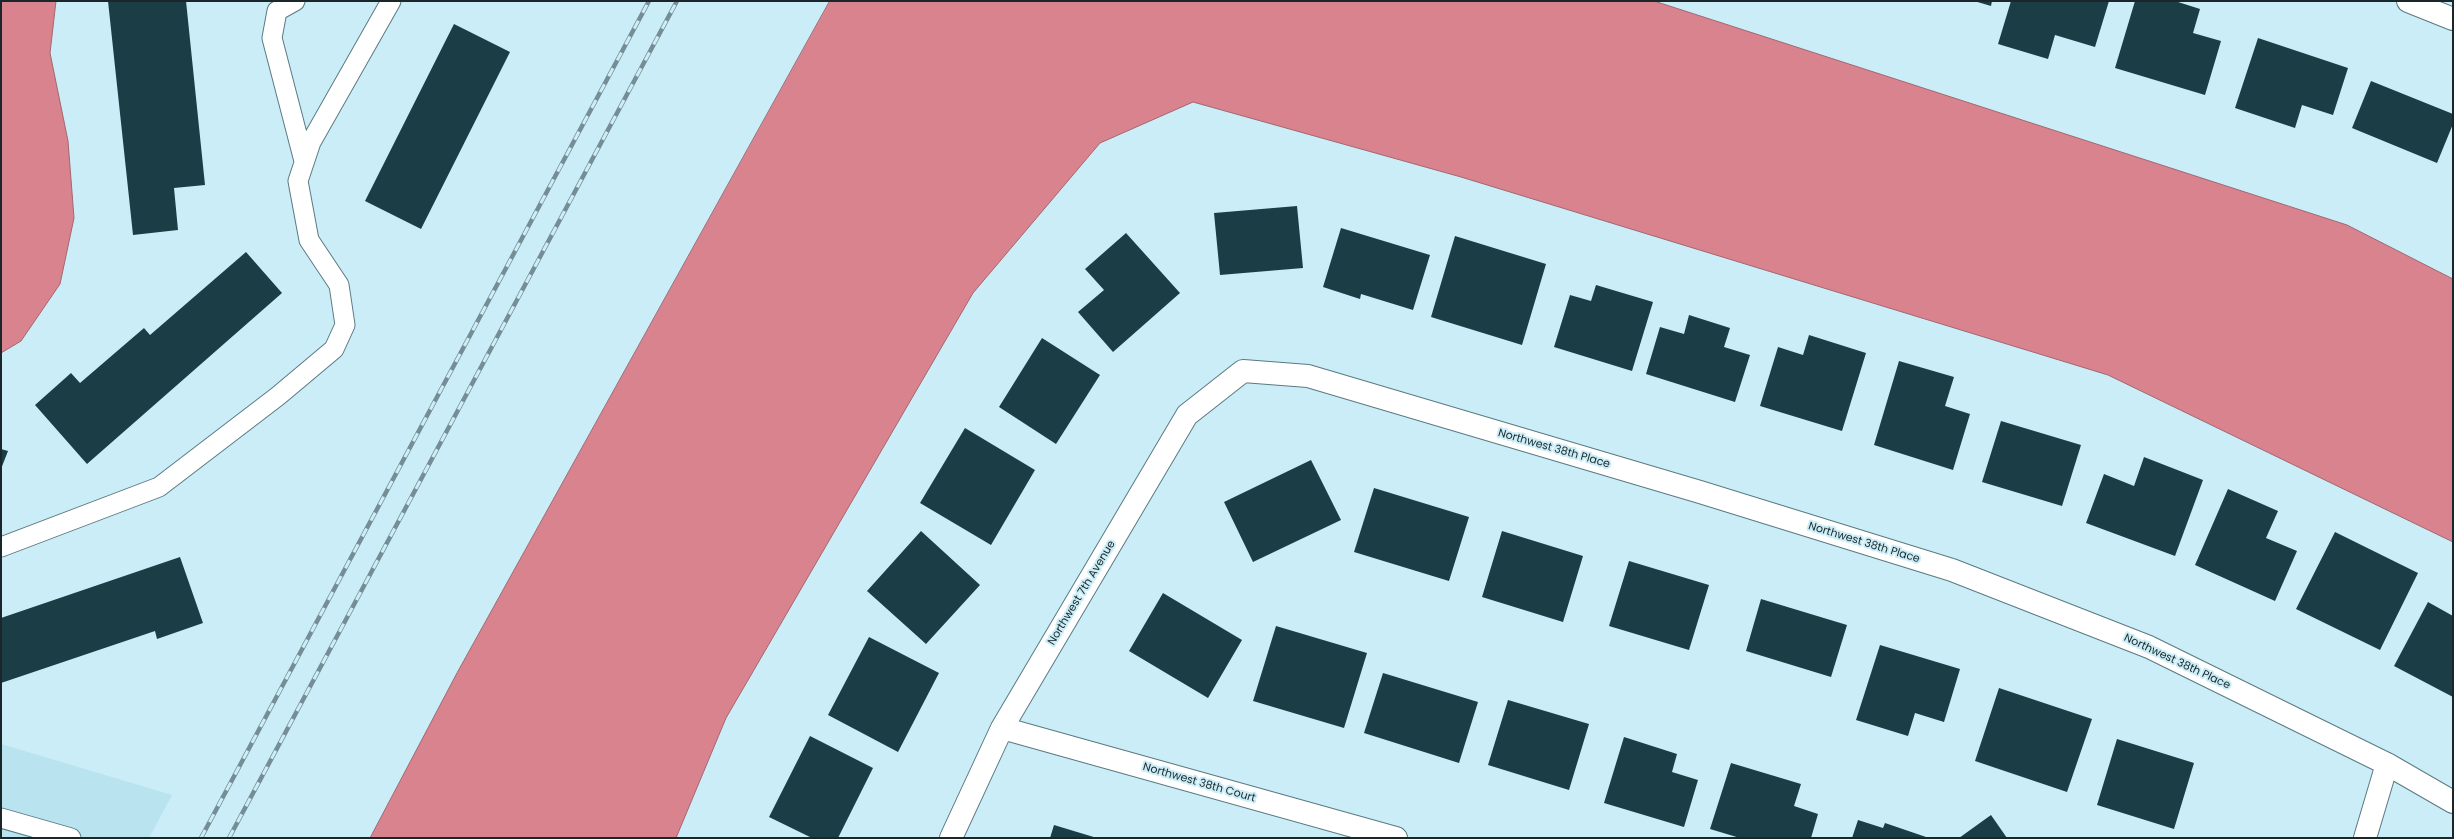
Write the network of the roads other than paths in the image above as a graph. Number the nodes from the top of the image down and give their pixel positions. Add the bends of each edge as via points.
1 (295, 1) edge
2 (390, 1) edge
3 (2408, 1) edge
4 (2453, 19) edge
5 (304, 160) junction
6 (1243, 371) joint
7 (1, 547) edge
8 (1002, 728) junction
9 (2387, 764) junction
10 (2453, 802) edge
11 (1, 818) edge
12 (71, 838) edge
13 (951, 838) edge
14 (1396, 838) edge
15 (2365, 838) edge

1 - 5 lane via 277,11 272,38
2 - 5 lane via 311,142
3 - 4 street
5 - 7 lane via 298,181 309,240 339,285 346,324 334,349 278,396 159,487
6 - 8 street, Northwest 7th Avenue via 1187,415
6 - 9 street, Northwest 38th Place via 1308,376 1952,570 2149,647
8 - 13 street, Northwest 7th Avenue
8 - 14 street, Northwest 38th Court
9 - 10 street, Northwest 38th Place
9 - 15 street
11 - 12 lane

